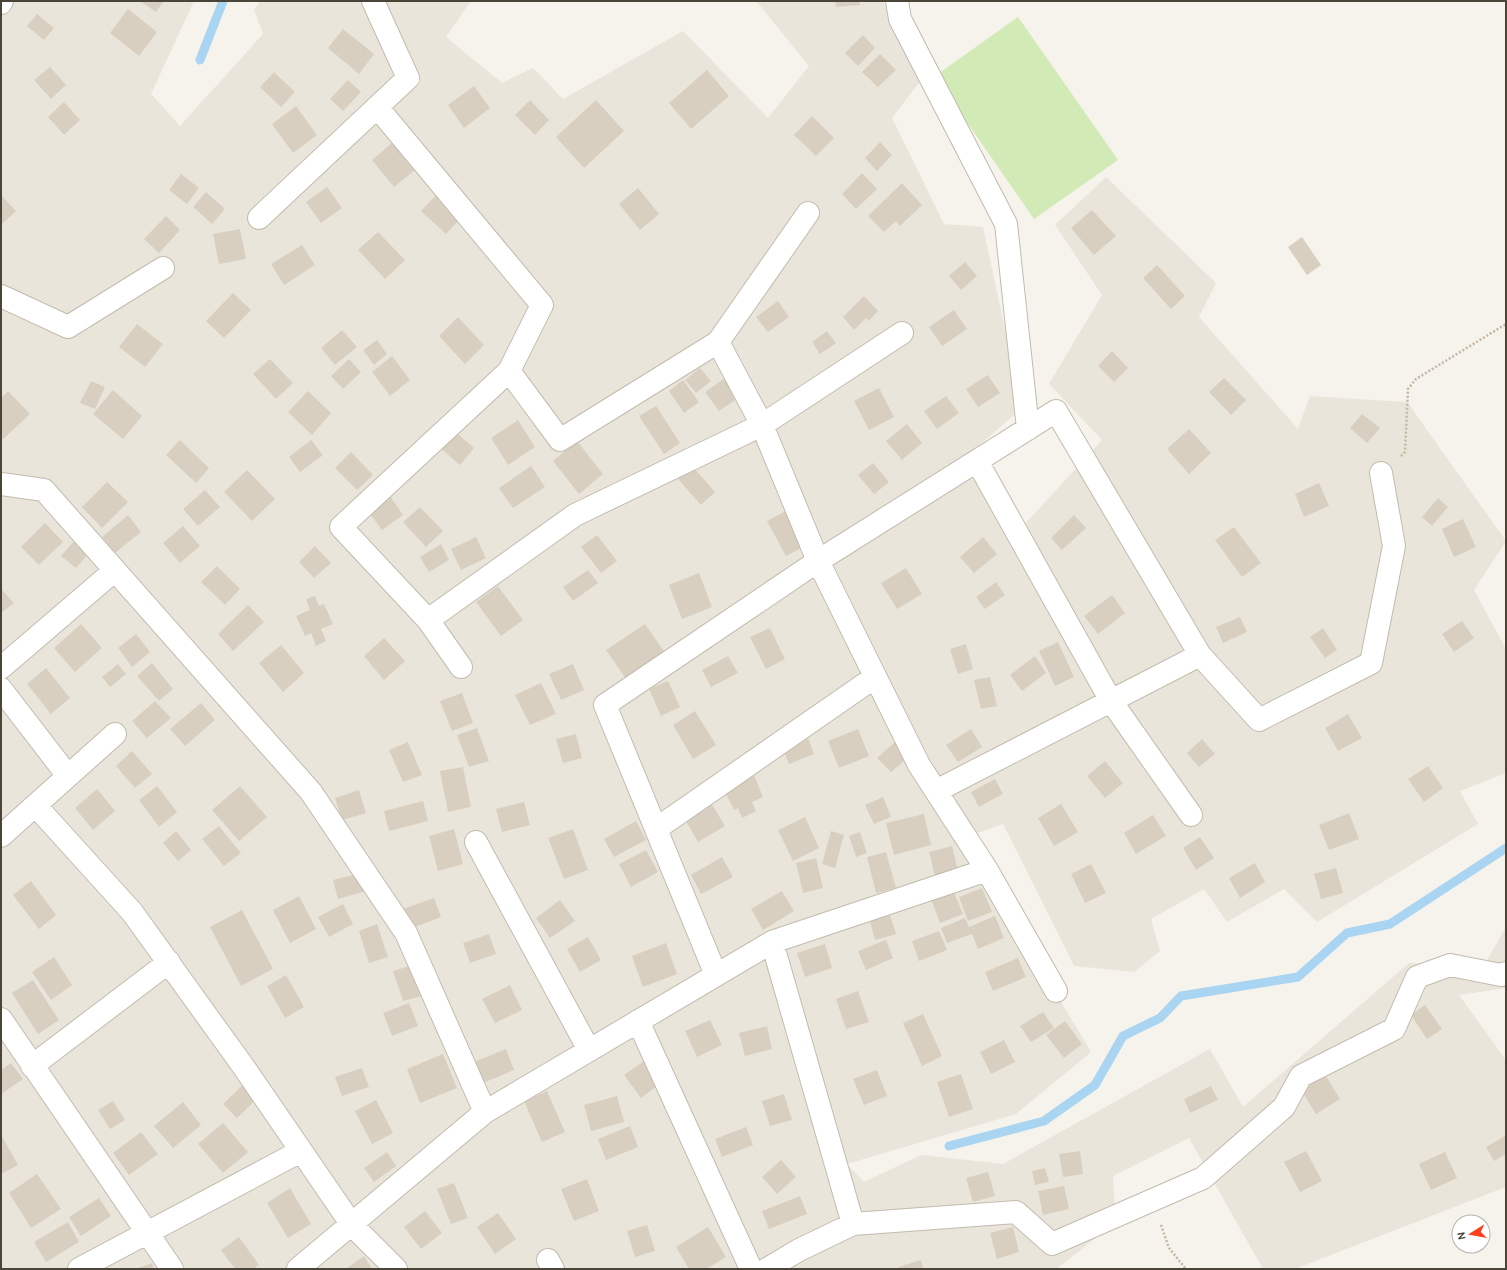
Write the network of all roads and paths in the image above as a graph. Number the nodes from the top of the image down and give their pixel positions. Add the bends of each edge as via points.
1 (373, 1) edge
2 (896, 1) edge
3 (377, 107) junction
4 (808, 213) dead end
5 (259, 218) dead end
6 (164, 268) dead end
7 (1, 296) edge
8 (1506, 324) edge
9 (902, 333) dead end
10 (718, 342) junction
11 (509, 371) junction
12 (762, 425) junction
13 (1028, 429) junction
14 (977, 461) junction
15 (1381, 473) joint
16 (1, 484) edge
17 (818, 561) junction
18 (114, 571) junction
19 (428, 620) junction
20 (1200, 655) junction
21 (461, 667) dead end
22 (1, 668) edge
23 (875, 677) junction
24 (1, 689) edge
25 (1111, 702) junction
26 (115, 734) dead end
27 (68, 776) junction
28 (936, 791) junction
29 (36, 806) junction
30 (1191, 815) dead end
31 (656, 829) junction
32 (1, 836) edge
33 (476, 842) dead end
34 (987, 870) junction
35 (772, 942) junction
36 (169, 962) junction
37 (1506, 973) edge
38 (716, 975) junction
39 (1056, 991) dead end
40 (1, 1020) edge
41 (638, 1021) junction
42 (589, 1050) junction
43 (32, 1066) junction
44 (485, 1112) junction
45 (301, 1151) junction
46 (1152, 1201) junction
47 (853, 1224) junction
48 (352, 1225) junction
49 (146, 1232) junction
50 (79, 1269) edge
51 (172, 1269) edge
52 (298, 1269) edge
53 (396, 1269) edge
54 (751, 1269) edge
55 (767, 1269) edge
56 (1186, 1269) edge

1 - 3 street via 408,78
2 - 13 street via 900,19 1006,224
3 - 5 street
3 - 11 street via 542,305
4 - 10 street
6 - 7 street via 68,327
8 - 15 path via 1416,379 1408,389 1405,452
9 - 12 street
10 - 11 street via 560,440
10 - 12 street
11 - 19 street via 341,527
12 - 17 street
12 - 19 street via 575,515
13 - 14 street
13 - 20 street via 1056,411
14 - 17 street
14 - 25 street
15 - 20 street via 1394,546 1371,663 1259,720
16 - 18 street via 44,490
17 - 23 street
17 - 31 street via 605,705
18 - 22 street
18 - 44 street via 311,792 406,933
19 - 21 street
20 - 25 street
23 - 28 street via 919,765
23 - 31 street
24 - 27 street
25 - 28 street
25 - 30 street
26 - 27 street
27 - 29 street
28 - 34 street
29 - 32 street
29 - 36 street via 132,912
31 - 38 street
33 - 42 street
34 - 35 street
34 - 39 street
35 - 38 street
35 - 47 street
36 - 43 street
36 - 45 street
37 - 46 street via 1501,975 1450,965 1417,977 1394,1029 1301,1076 1284,1107 1203,1178
38 - 41 street
40 - 43 street
41 - 42 street
41 - 54 street
42 - 44 street
43 - 49 street
44 - 48 street
45 - 48 street
45 - 49 street
46 - 47 street via 1052,1244 1016,1212
46 - 56 path via 1169,1248
47 - 55 street
48 - 52 street
48 - 53 street
49 - 50 street
49 - 51 street

